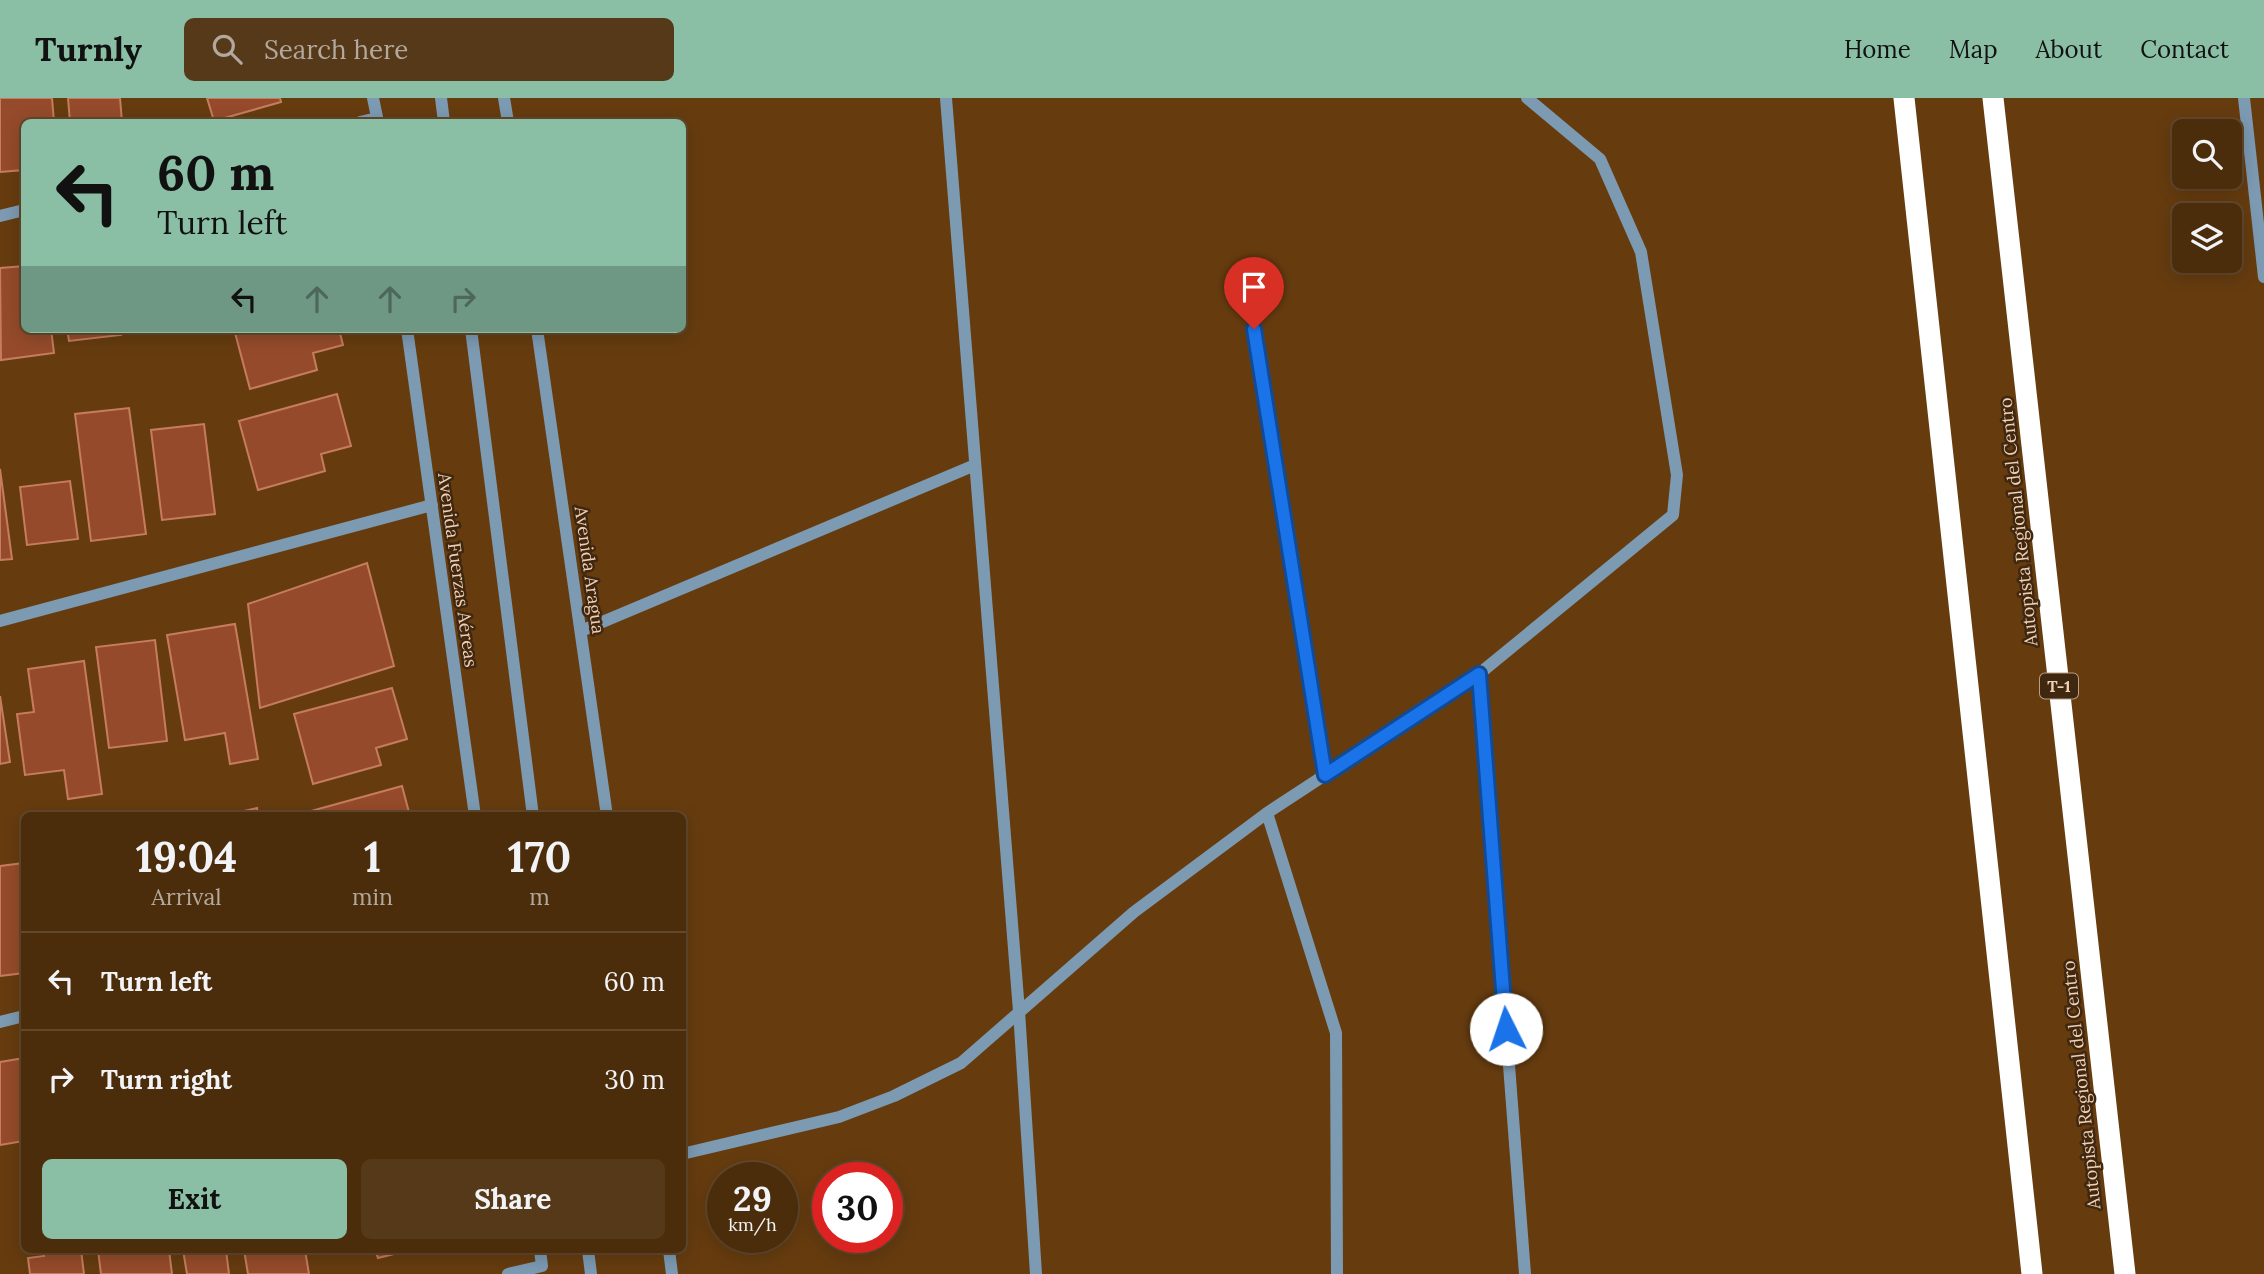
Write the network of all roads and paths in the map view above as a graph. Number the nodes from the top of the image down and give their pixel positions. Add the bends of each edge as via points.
1 (373, 98) edge
2 (441, 98) edge
3 (504, 98) edge
4 (946, 98) edge
5 (1527, 98) edge
6 (1904, 98) edge
7 (1993, 98) edge
8 (2244, 98) edge
9 (378, 119) edge
10 (444, 119) edge
11 (508, 119) edge
12 (2259, 181) edge
13 (21, 210) edge
14 (0, 216) edge
15 (2264, 276) edge
16 (1254, 329) dead end
17 (408, 333) edge
18 (472, 333) edge
19 (538, 333) edge
20 (975, 465) junction
21 (432, 505) junction
22 (0, 621) edge
23 (581, 631) junction
24 (1479, 674) junction
25 (1325, 775) junction
26 (474, 812) edge
27 (532, 812) edge
28 (606, 812) edge
29 (1267, 813) junction
30 (1019, 1011) junction
31 (21, 1017) edge
32 (0, 1022) edge
33 (686, 1153) edge
34 (540, 1253) edge
35 (588, 1253) edge
36 (669, 1253) edge
37 (509, 1274) edge
38 (591, 1274) edge
39 (672, 1274) edge
40 (1036, 1274) edge
41 (1337, 1274) edge
42 (1525, 1274) edge
43 (2032, 1274) edge
44 (2125, 1274) edge

1 - 9 street
2 - 10 street
3 - 11 street
4 - 20 street
5 - 24 street via 1600,159 1642,252 1677,475 1673,515
6 - 43 highway
7 - 44 highway, Autopista Regional del Centro / T-1
8 - 12 street
12 - 15 street
13 - 14 street
16 - 25 street
17 - 21 street, Avenida Fuerzas Aéreas
18 - 27 street
19 - 23 street, Avenida Aragua
20 - 23 street
20 - 30 street
21 - 22 street
21 - 26 street, Avenida Fuerzas Aéreas
23 - 28 street, Avenida Aragua
24 - 25 street
24 - 42 street
25 - 29 street
29 - 30 street via 1134,912
29 - 41 street via 1336,1033
30 - 33 street via 961,1062 894,1096 839,1117
30 - 40 street
31 - 32 street
34 - 37 street via 542,1266
35 - 38 street
36 - 39 street

